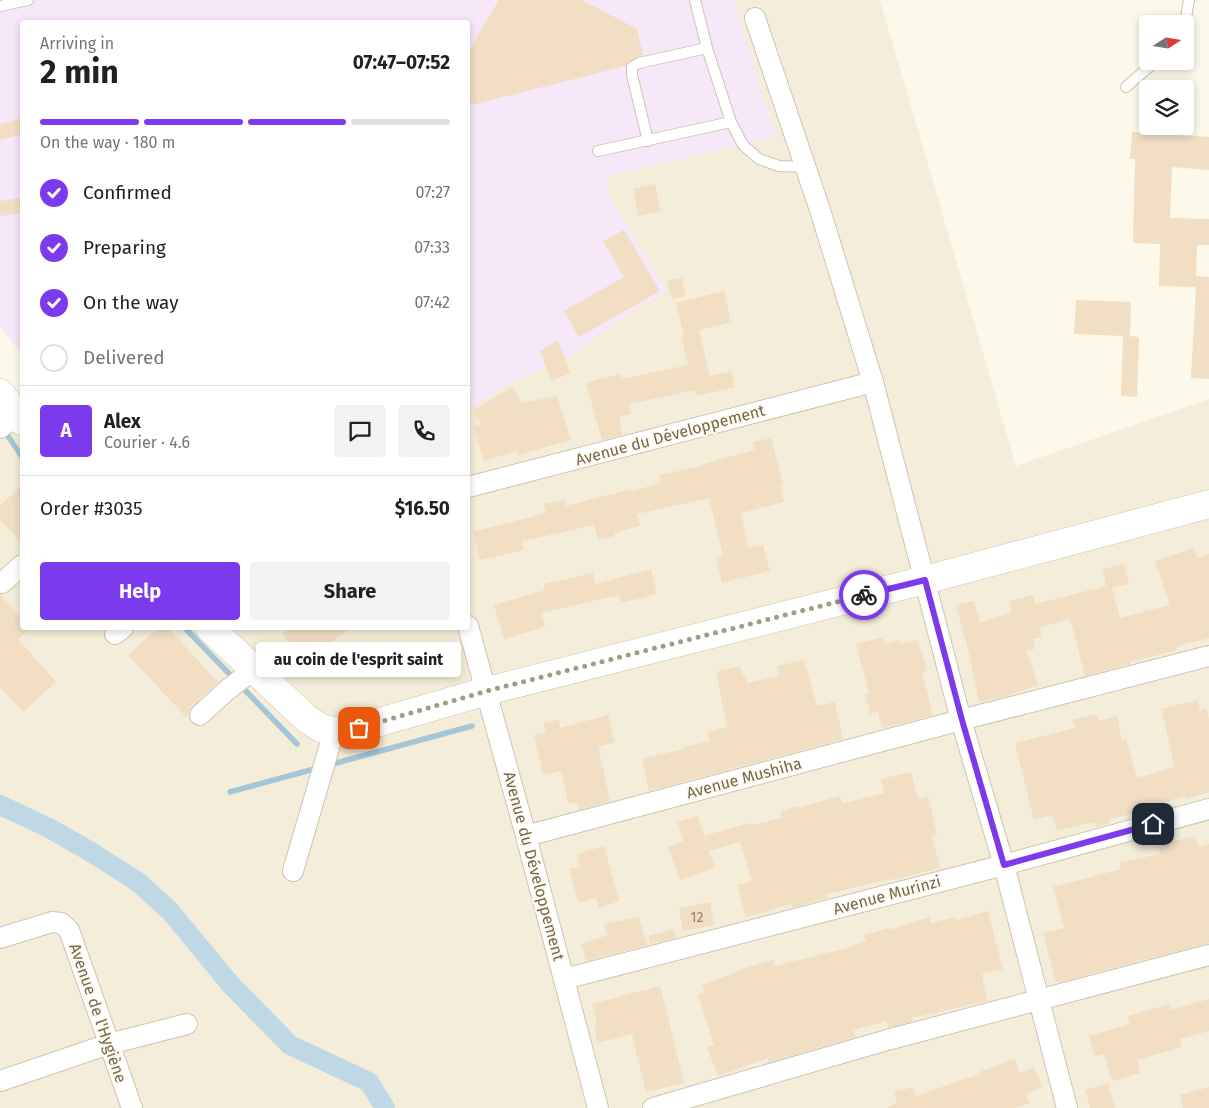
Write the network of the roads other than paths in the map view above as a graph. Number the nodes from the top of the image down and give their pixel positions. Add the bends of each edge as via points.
1 (28, 0) edge
2 (694, 0) edge
3 (1188, 0) edge
4 (0, 6) edge
5 (1186, 15) edge
6 (755, 18) dead end
7 (707, 48) junction
8 (1146, 70) edge
9 (1126, 87) dead end
10 (731, 122) junction
11 (648, 141) junction
12 (598, 151) dead end
13 (806, 166) junction
14 (874, 382) junction
15 (0, 393) edge
16 (13, 421) edge
17 (470, 486) edge
18 (1209, 504) edge
19 (20, 567) edge
20 (925, 580) junction
21 (2, 583) dead end
22 (212, 630) edge
23 (469, 630) edge
24 (1209, 656) edge
25 (253, 670) junction
26 (487, 691) junction
27 (200, 715) dead end
28 (962, 720) junction
29 (334, 731) junction
30 (1209, 809) edge
31 (526, 836) junction
32 (1004, 865) junction
33 (293, 871) dead end
34 (0, 938) edge
35 (1209, 955) edge
36 (564, 979) junction
37 (1040, 1001) junction
38 (188, 1024) dead end
39 (109, 1044) junction
40 (0, 1080) edge
41 (132, 1108) edge
42 (598, 1108) edge
43 (654, 1108) edge
44 (1067, 1108) edge

1 - 4 lane
2 - 7 lane
3 - 5 lane
6 - 13 street
7 - 10 lane
7 - 11 lane via 632,67
8 - 9 lane
10 - 11 lane
10 - 13 lane via 743,145 759,159 779,166
11 - 12 lane
13 - 14 street
14 - 17 street, Avenue du Développement
14 - 20 street
15 - 16 street
18 - 20 street
19 - 21 street
20 - 26 street
20 - 28 street
22 - 25 street
23 - 26 street, Avenue du Développement
24 - 28 street, Avenue Mushiha
25 - 27 street
25 - 29 street via 307,719 321,728
26 - 29 street via 359,728
26 - 31 street, Avenue du Développement
28 - 31 street, Avenue Mushiha
28 - 32 street
29 - 33 street
30 - 32 street, Avenue Murinzi
31 - 36 street, Avenue du Développement
32 - 36 street, Avenue Murinzi
32 - 37 street
34 - 39 street, Avenue de l'Hygiène via 52,922 61,923 69,930
35 - 37 street
36 - 42 street, Avenue du Développement
37 - 43 street via 887,1040
37 - 44 street
38 - 39 street
39 - 40 street
39 - 41 street, Avenue de l'Hygiène

